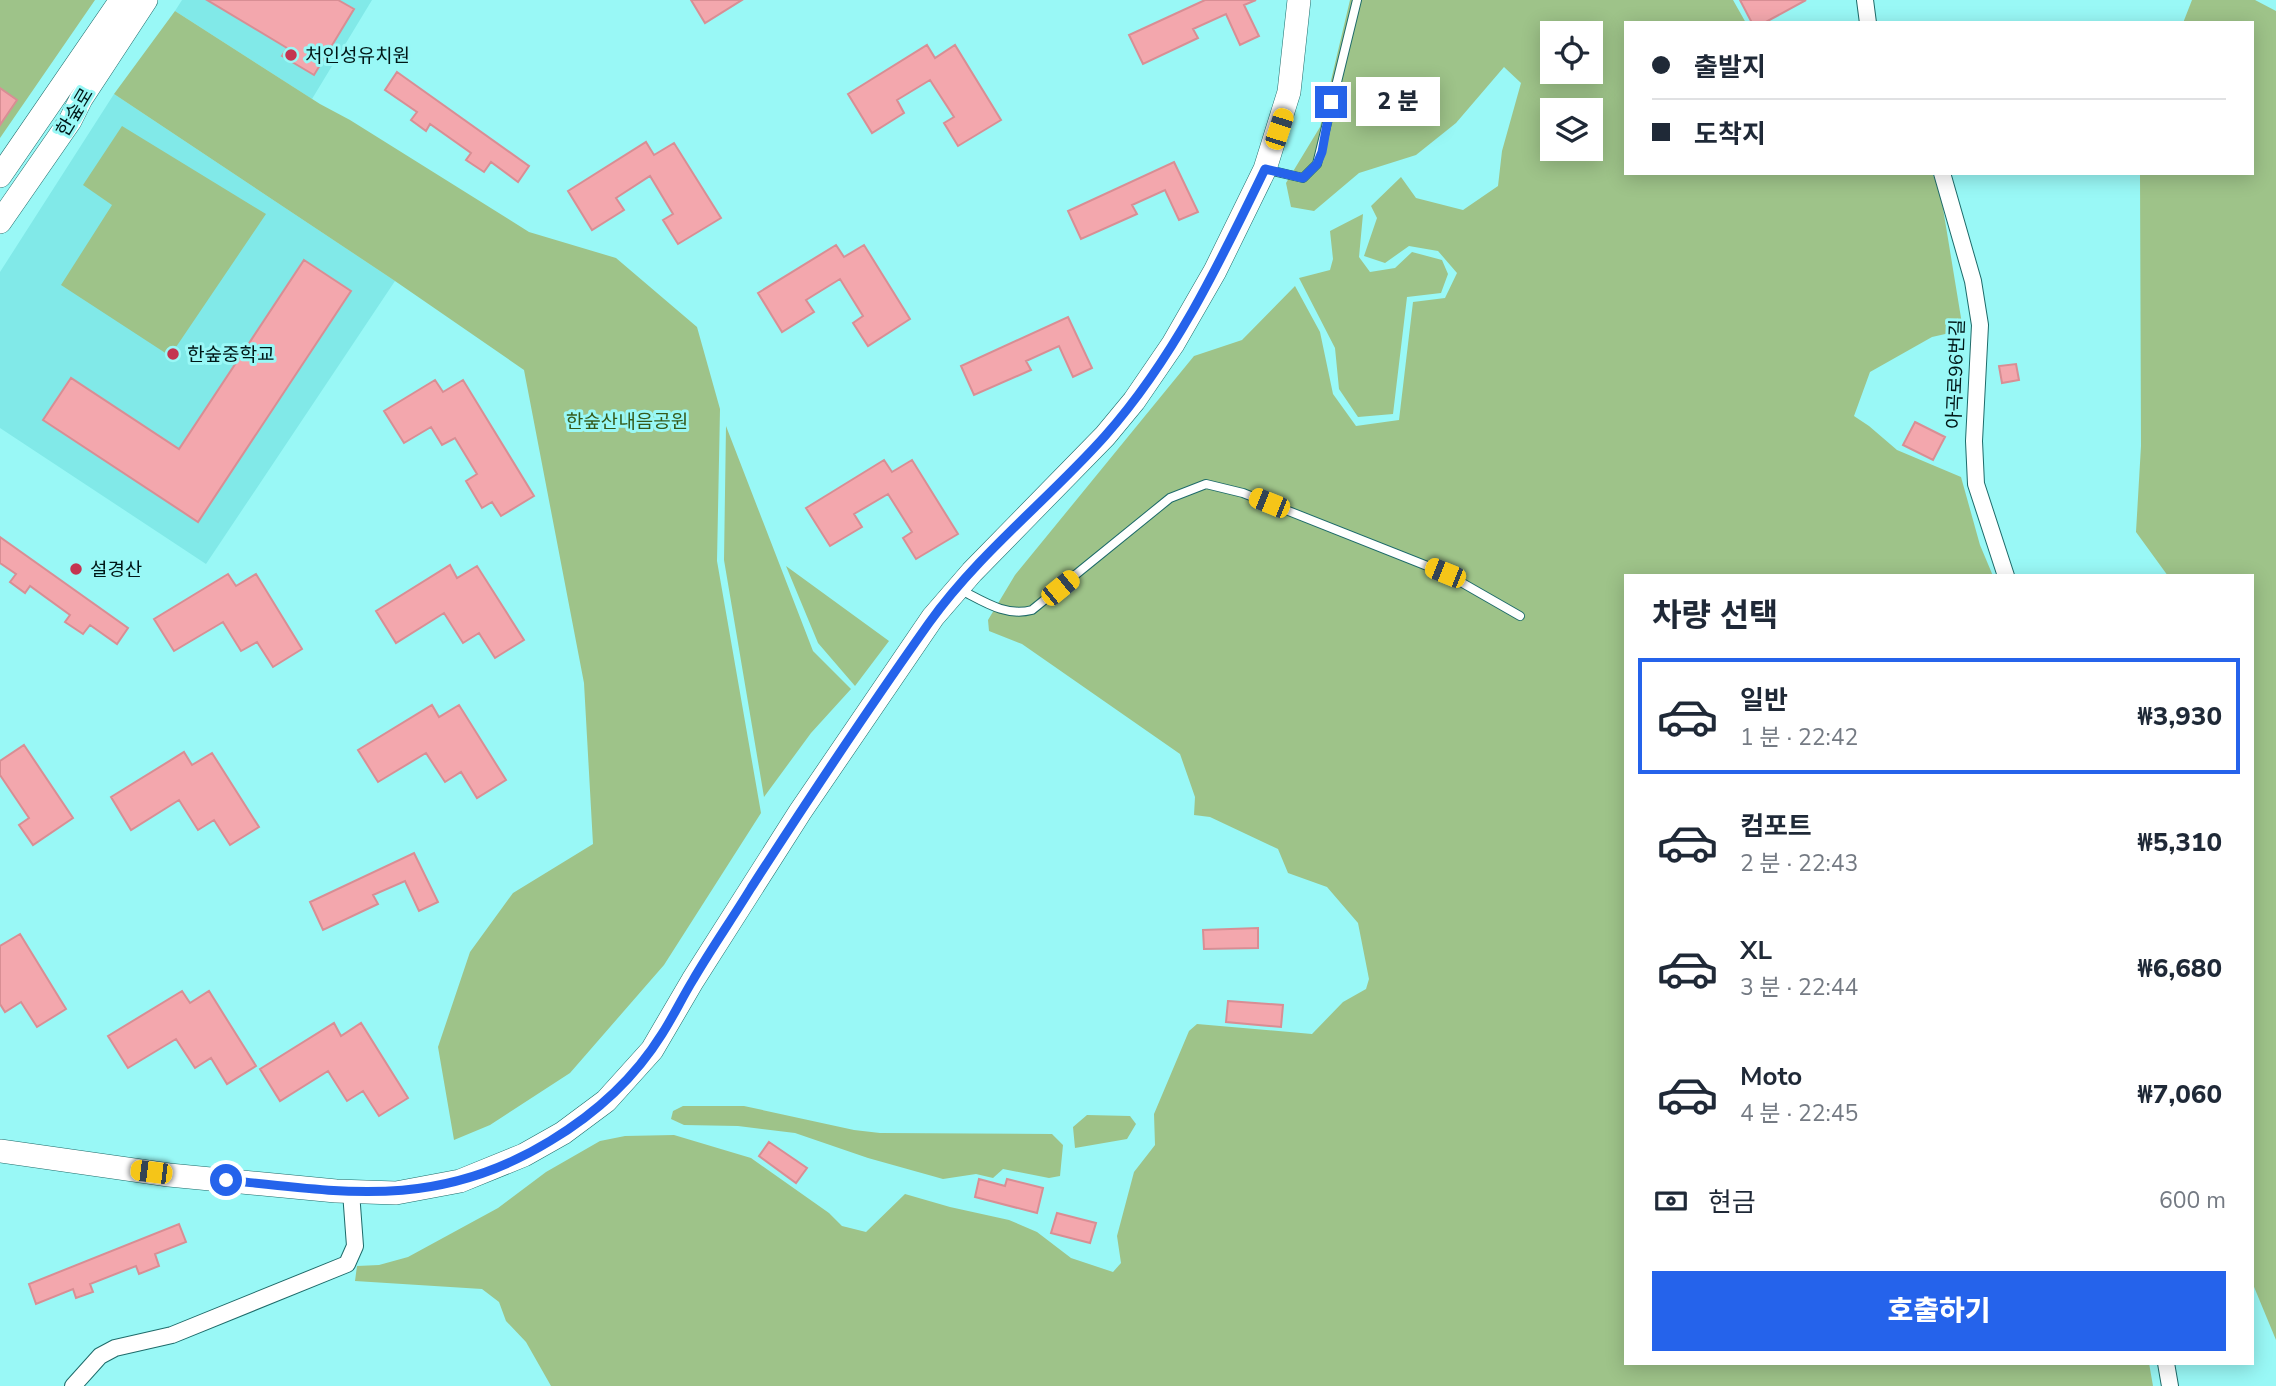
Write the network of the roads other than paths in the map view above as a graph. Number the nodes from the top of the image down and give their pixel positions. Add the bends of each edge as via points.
1 (121, 0) edge
2 (146, 0) edge
3 (1299, 0) edge
4 (1357, 0) edge
5 (1865, 0) edge
6 (1868, 21) edge
7 (1265, 169) junction
8 (1943, 175) edge
9 (0, 176) edge
10 (0, 222) edge
11 (2005, 574) edge
12 (957, 589) junction
13 (1520, 617) dead end
14 (0, 1150) edge
15 (351, 1192) junction
16 (2166, 1365) edge
17 (72, 1386) edge
18 (2170, 1386) edge

1 - 9 street, 한숲로
2 - 10 street, 한숲로
3 - 7 street via 1289,92
4 - 7 lane via 1317,164 1303,178
5 - 6 street
7 - 12 street via 1195,307 1134,401
8 - 11 street, 아곡로96번길 via 1973,281 1980,324 1976,484
12 - 13 lane via 1000,610 1032,610 1170,498 1206,484 1243,493 1445,573
12 - 15 street via 800,812 661,1035 622,1085 596,1110 547,1143 486,1171 416,1191
14 - 15 street via 169,1175
15 - 17 street via 355,1246 347,1264 172,1335 115,1348 100,1356
16 - 18 street

